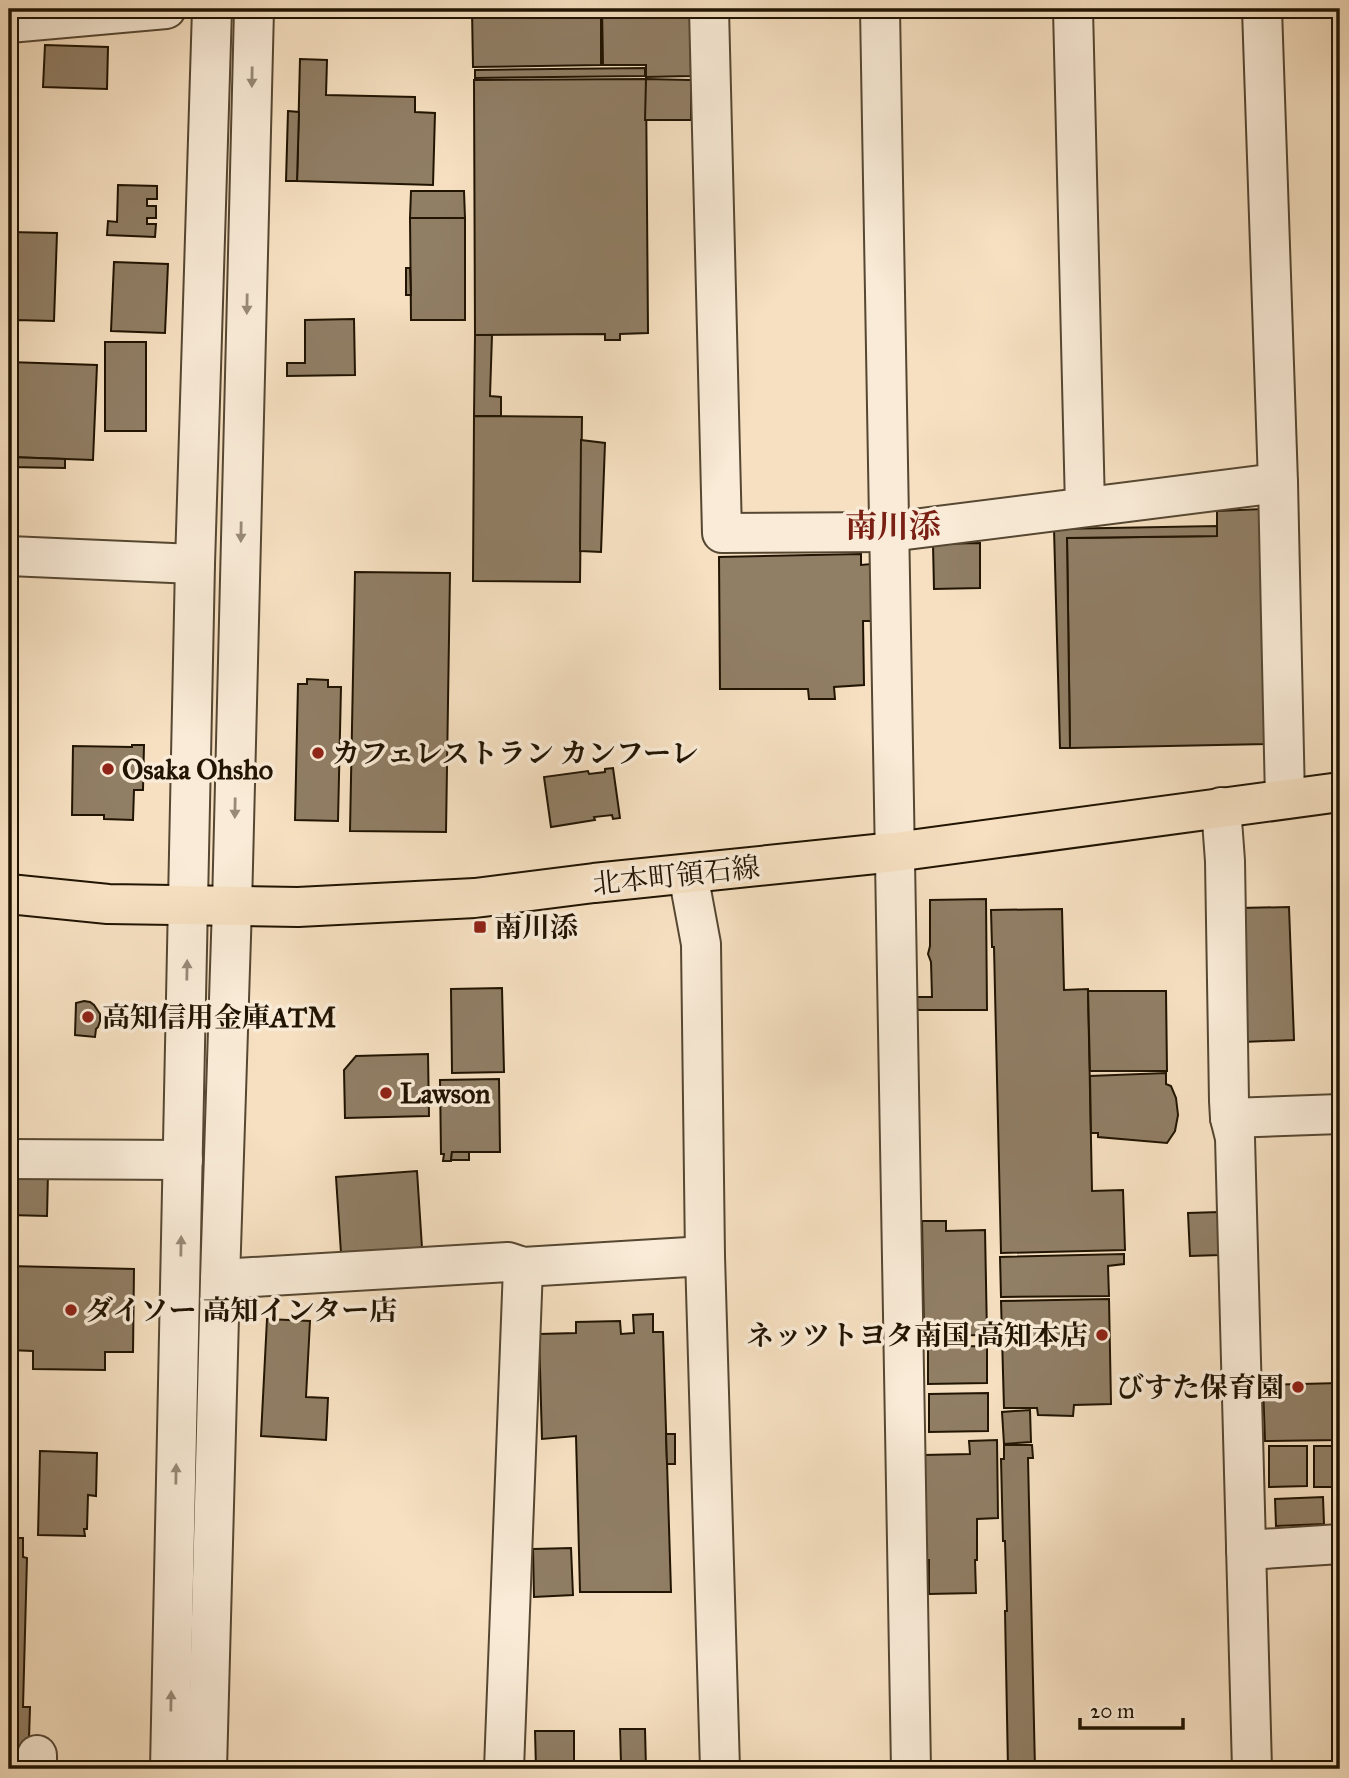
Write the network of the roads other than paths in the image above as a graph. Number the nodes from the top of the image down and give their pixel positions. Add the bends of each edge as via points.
1 (166, 9) edge
2 (212, 9) edge
3 (254, 9) edge
4 (709, 9) edge
5 (880, 9) edge
6 (1073, 9) edge
7 (1262, 9) edge
8 (9, 23) edge
9 (1278, 484) junction
10 (1085, 507) junction
11 (890, 532) junction
12 (9, 556) edge
13 (195, 564) junction
14 (1340, 792) edge
15 (1285, 799) junction
16 (1221, 807) junction
17 (895, 852) junction
18 (688, 874) junction
19 (9, 894) edge
20 (188, 905) junction
21 (232, 906) junction
22 (1340, 1114) edge
23 (1230, 1118) junction
24 (9, 1159) edge
25 (183, 1160) junction
26 (705, 1256) junction
27 (523, 1267) junction
28 (220, 1279) junction
29 (1340, 1544) edge
30 (1246, 1550) junction
31 (170, 1769) edge
32 (207, 1769) edge
33 (504, 1769) edge
34 (720, 1769) edge
35 (911, 1769) edge
36 (1252, 1769) edge

1 - 8 street
2 - 13 street
3 -> 21 street
4 - 11 street via 722,533
5 - 11 street
6 - 10 street
7 - 9 street
9 - 10 street
9 - 15 street
10 - 11 street
11 - 17 street
12 - 13 street
13 - 20 street
14 - 15 main road, 北本町領石線
15 - 16 main road, 北本町領石線
16 - 17 main road, 北本町領石線
16 - 23 street
17 - 18 main road, 北本町領石線
17 - 35 street
18 - 21 main road, 北本町領石線 via 475,898
18 - 26 street via 701,944
19 - 20 main road, 北本町領石線 via 108,904
20 - 21 main road, 北本町領石線
25 -> 20 street
21 - 28 street
22 - 23 street
23 - 30 street via 1235,1138
24 - 25 street
31 -> 25 street
26 - 27 street
26 - 34 street
27 - 28 street via 508,1262
27 - 33 street
28 - 32 street
29 - 30 street
30 - 36 street

